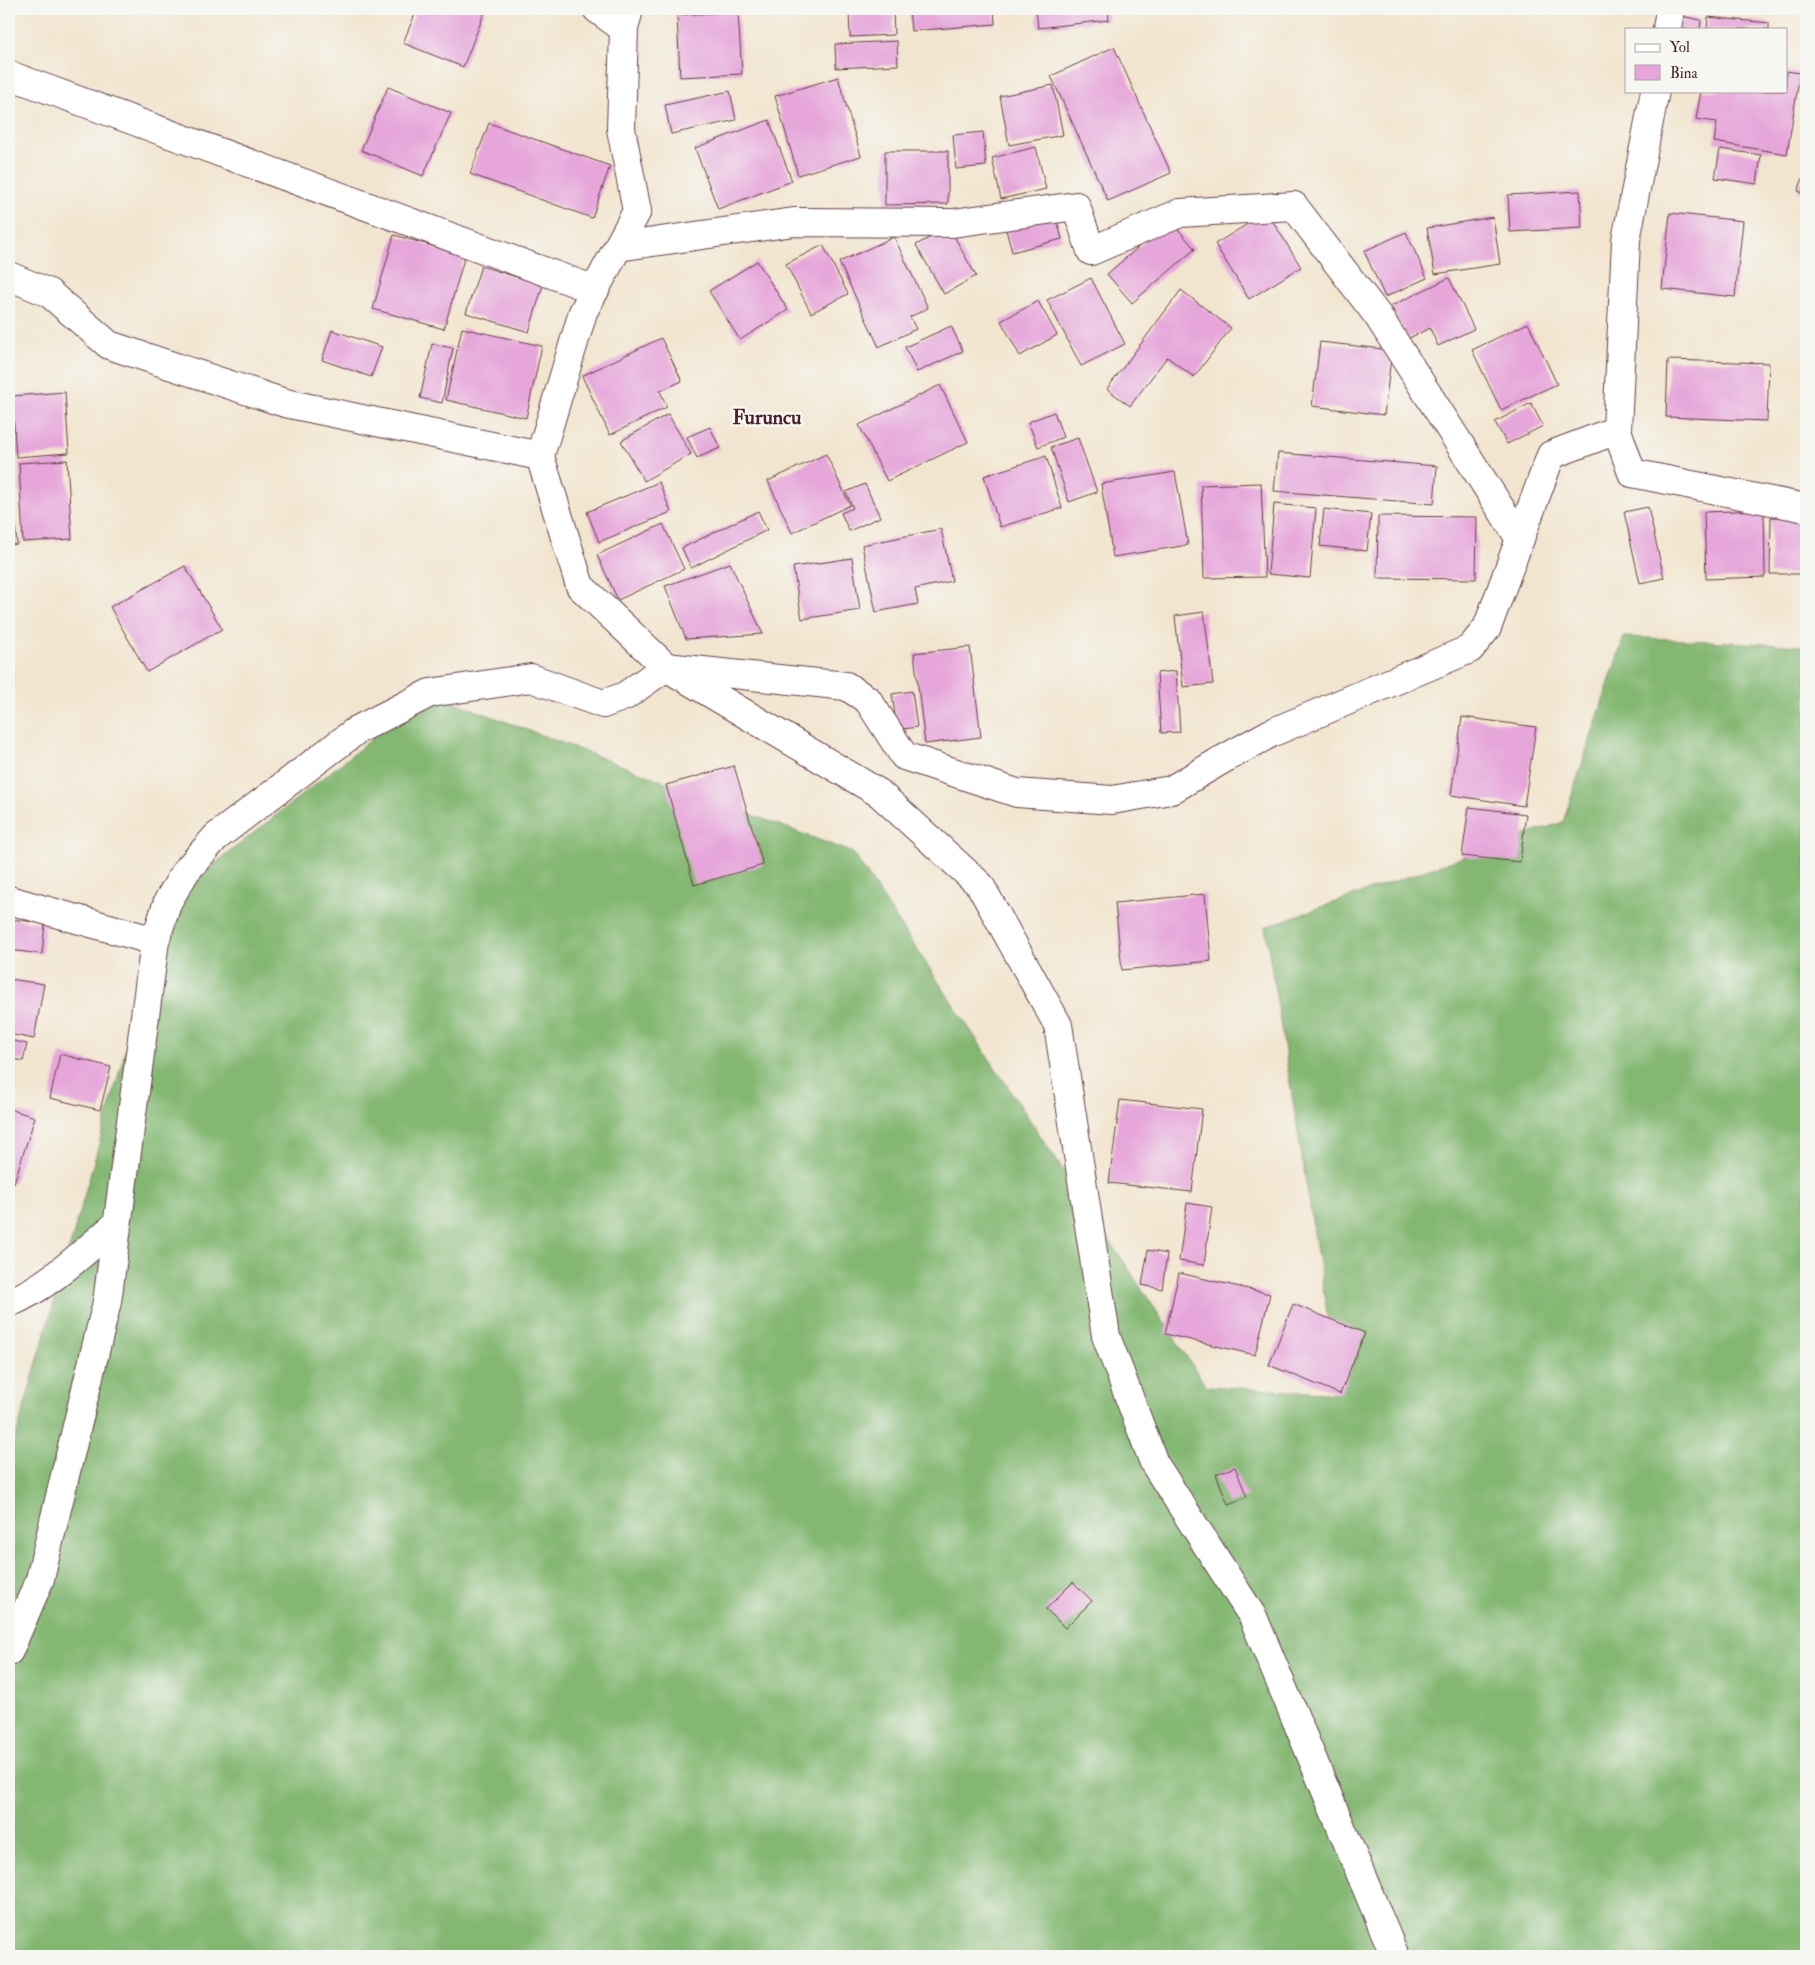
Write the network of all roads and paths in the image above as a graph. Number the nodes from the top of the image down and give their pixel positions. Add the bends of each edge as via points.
1 (597, 9) edge
2 (1670, 9) edge
3 (626, 19) edge
4 (1667, 28) edge
5 (9, 75) edge
6 (1655, 92) edge
7 (618, 247) junction
8 (9, 276) edge
9 (595, 290) junction
10 (1617, 430) junction
11 (540, 456) junction
12 (1806, 508) edge
13 (1520, 539) junction
14 (666, 667) junction
15 (9, 900) edge
16 (155, 941) junction
17 (117, 1224) junction
18 (9, 1303) edge
19 (9, 1652) edge
20 (1395, 1956) edge

1 - 3 street
2 - 4 street
3 - 7 street via 621,129 638,211
5 - 9 street
6 - 10 street via 1626,240
7 - 9 street
7 - 13 street via 794,222 954,223 1076,206 1091,251 1180,213 1294,206 1378,316
8 - 11 street via 49,293 109,345 285,403
9 - 11 street via 583,312
10 - 12 street via 1632,472
10 - 13 street via 1551,455
11 - 14 street via 580,586
13 - 14 street via 1487,628 1470,649 1271,733 1171,790 1112,800 1017,793 904,756 868,700 846,686
14 - 16 street via 625,696 603,704 531,678 430,693 357,730 216,837 186,871 168,901
14 - 20 street via 879,793 980,885 1058,1026 1106,1336 1154,1463 1253,1617
15 - 16 street
16 - 17 street
17 - 18 street via 50,1279
17 - 19 street via 107,1302 40,1579

